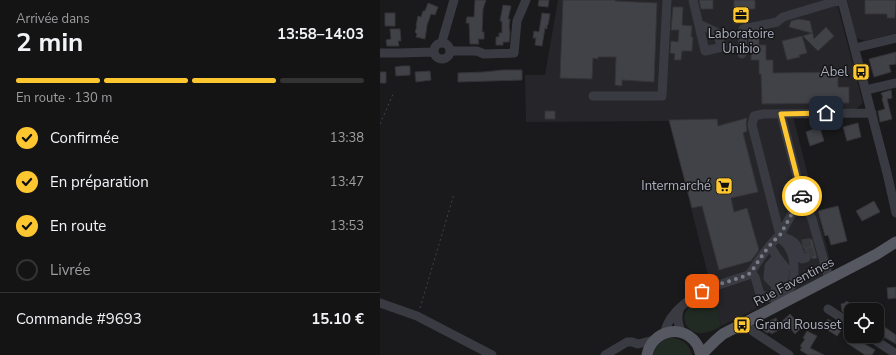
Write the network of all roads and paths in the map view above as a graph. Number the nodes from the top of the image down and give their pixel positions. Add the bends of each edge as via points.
1 (454, 0) edge
2 (526, 0) edge
3 (667, 0) edge
4 (693, 0) edge
5 (841, 0) edge
6 (699, 24) dead end
7 (896, 38) edge
8 (442, 43) junction
9 (855, 48) junction
10 (450, 51) junction
11 (434, 52) junction
12 (380, 53) edge
13 (742, 54) dead end
14 (896, 83) edge
15 (866, 90) junction
16 (394, 92) dead end
17 (593, 96) dead end
18 (872, 113) junction
19 (781, 114) junction
20 (380, 124) edge
21 (892, 172) edge
22 (454, 194) dead end
23 (802, 196) junction
24 (896, 213) edge
25 (775, 240) junction
26 (896, 242) edge
27 (896, 246) edge
28 (802, 251) dead end
29 (877, 254) junction
30 (777, 257) junction
31 (751, 272) junction
32 (829, 279) junction
33 (781, 295) junction
34 (380, 303) edge
35 (681, 307) junction
36 (828, 309) dead end
37 (417, 316) junction
38 (844, 319) edge
39 (745, 323) junction
40 (682, 333) junction
41 (664, 334) junction
42 (723, 334) junction
43 (654, 340) junction
44 (693, 340) junction
45 (880, 343) edge
46 (638, 344) junction
47 (647, 354) edge
48 (896, 354) edge
49 (492, 355) edge
50 (605, 355) edge
51 (701, 355) edge
52 (789, 355) edge

1 - 8 street
2 - 10 street via 517,20 514,53
3 - 17 street via 662,96
4 - 6 street
5 - 9 street
5 - 13 street via 783,17 777,22 743,29
7 - 9 street
8 - 10 street via 448,46
8 - 11 street via 436,46
9 - 15 street
10 - 11 street via 448,57 442,60 436,57
11 - 12 street
14 - 15 street
15 - 18 street
16 - 20 path
18 - 19 street
18 - 21 street
19 - 23 street
19 - 25 street via 754,116 752,125
21 - 24 street
22 - 37 path
23 - 25 street
23 - 32 street via 812,219 817,248
25 - 28 street via 782,237 792,241
25 - 30 street
25 - 31 street
25 - 33 street via 782,246 789,259 787,288
26 - 29 main road, Rue Faventines
27 - 29 main road, Rue Faventines
29 - 32 main road, Rue Faventines
30 - 33 street via 776,286
30 - 33 street via 785,267
31 - 33 street via 760,294 766,297
31 - 35 street via 702,291
32 - 39 main road, Rue Faventines
34 - 37 street
35 - 40 street via 678,316
35 - 41 street via 667,323
36 - 38 street
37 - 49 street
39 - 42 main road, Rue Faventines
39 - 52 street
40 - 41 main road
40 - 44 main road
41 - 43 main road
42 - 44 main road, Rue Faventines
42 - 51 main road, Rue Faventines
43 - 46 street
43 - 47 main road
44 - 51 main road
45 - 48 street
46 - 47 street
46 - 50 street via 627,342

